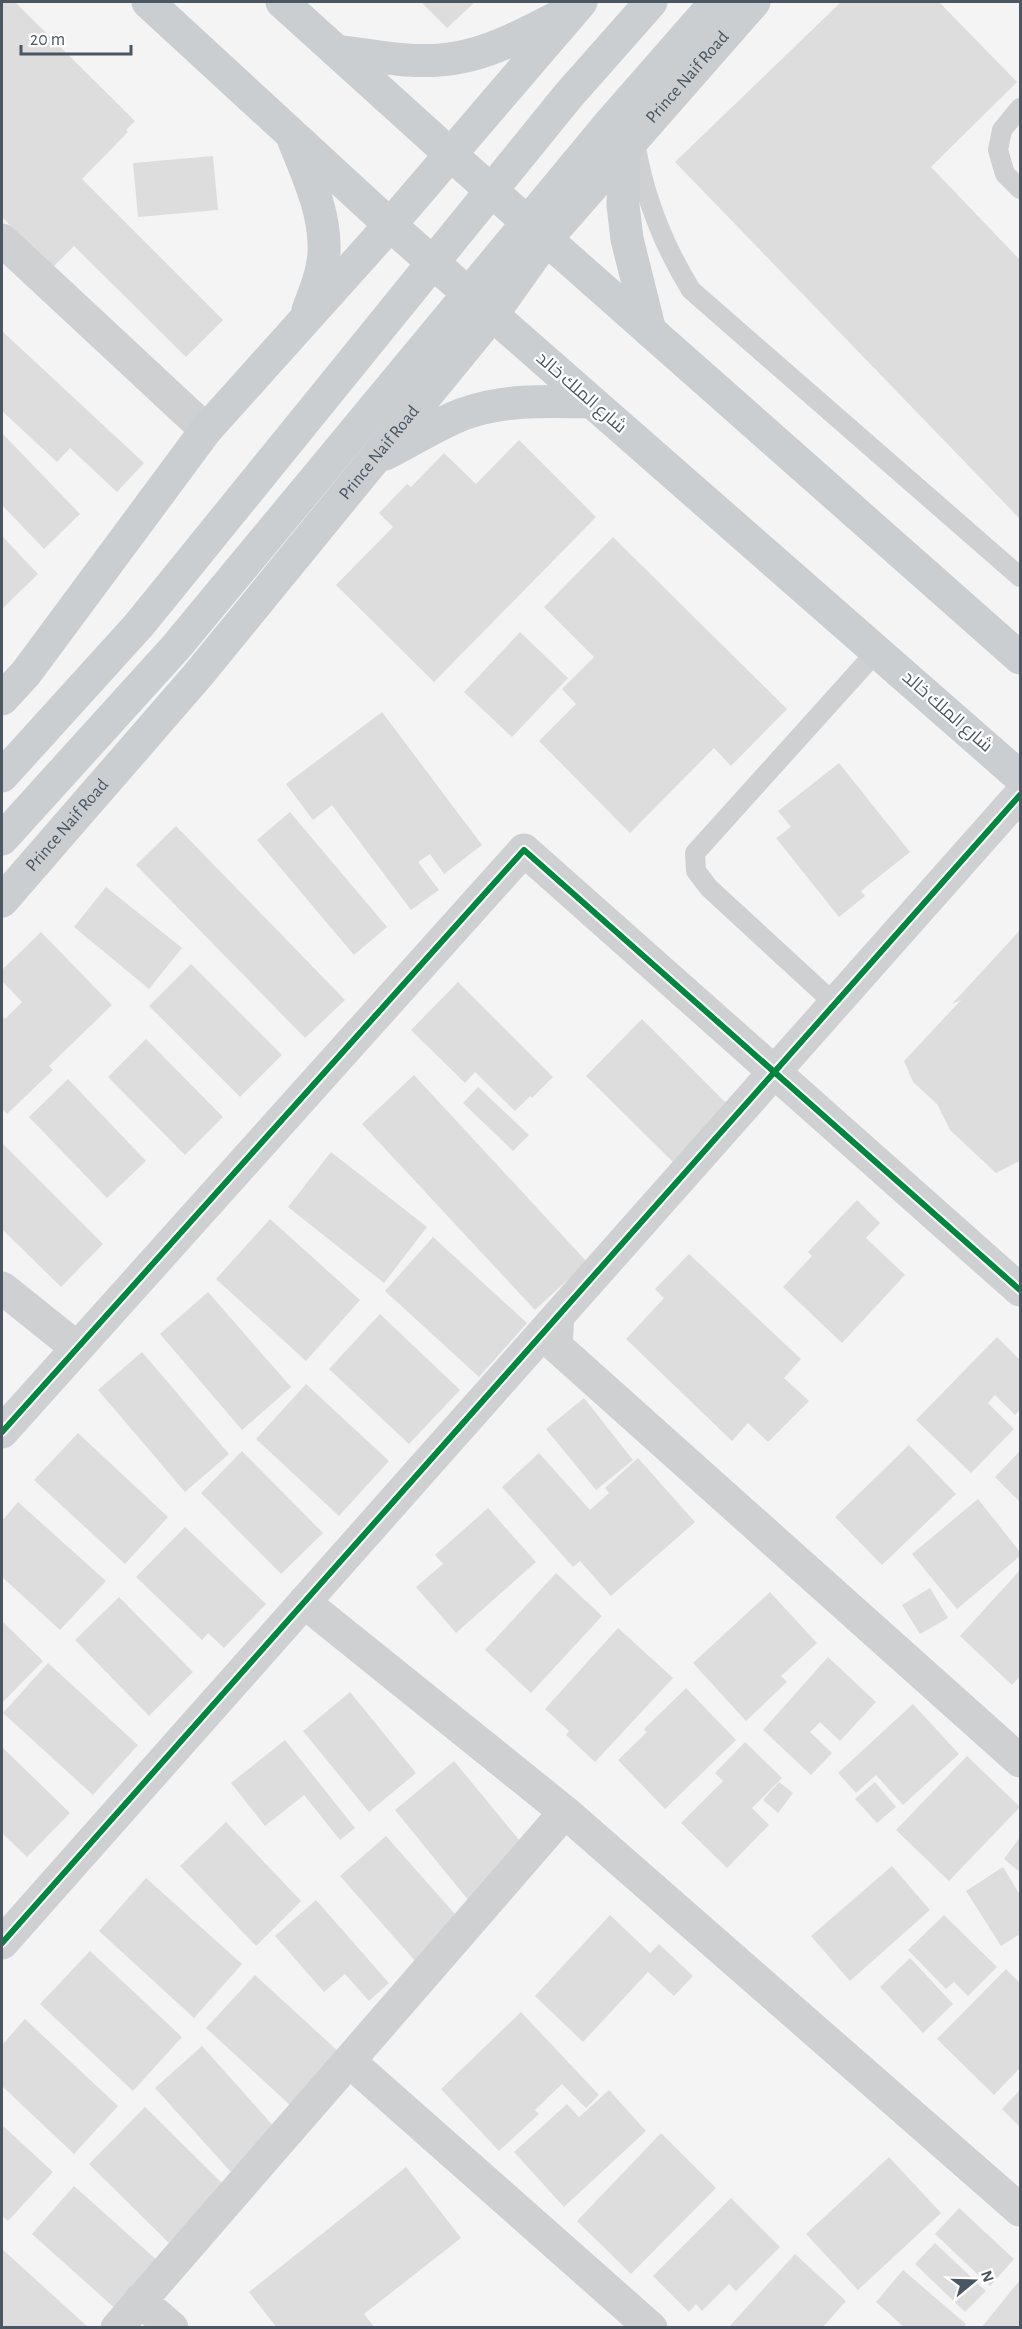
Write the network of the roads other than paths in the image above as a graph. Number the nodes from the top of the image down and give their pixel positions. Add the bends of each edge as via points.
1 (148, 2) edge
2 (282, 2) edge
3 (651, 2) edge
4 (716, 2) edge
5 (754, 2) edge
6 (577, 6) edge
7 (336, 51) junction
8 (1020, 108) edge
9 (291, 134) junction
10 (629, 145) junction
11 (450, 154) junction
12 (1020, 189) edge
13 (390, 225) junction
14 (546, 239) junction
15 (7, 256) edge
16 (492, 315) junction
17 (303, 322) junction
18 (650, 331) junction
19 (591, 402) junction
20 (207, 430) junction
21 (375, 459) junction
22 (1020, 578) edge
23 (877, 651) junction
24 (1020, 658) edge
25 (2, 699) edge
26 (2, 776) edge
27 (1020, 777) edge
28 (1020, 795) edge
29 (2, 839) edge
30 (2, 901) edge
31 (835, 1004) junction
32 (774, 1072) junction
33 (2, 1288) edge
34 (1020, 1290) edge
35 (558, 1316) junction
36 (77, 1348) junction
37 (2, 1432) edge
38 (304, 1602) junction
39 (1020, 1761) edge
40 (565, 1812) junction
41 (7, 1926) edge
42 (349, 2061) junction
43 (1020, 2210) edge
44 (140, 2300) junction
45 (117, 2328) edge
46 (172, 2328) edge
47 (651, 2328) edge

1 - 9 main road, شارع الملك خالد
2 - 7 main road
3 - 26 main road, bridge via 568,96 139,625
4 - 29 main road, Prince Naif Road, bridge via 602,133 176,647
5 - 10 main road, Prince Naif Road
6 - 7 main road via 493,48 457,58 421,61
6 - 11 main road
7 - 11 main road
8 - 12 lane via 1002,130 998,150 1005,174
9 - 13 main road, شارع الملك خالد
9 - 17 main road via 321,214 324,253
10 - 14 main road, Prince Naif Road
10 - 18 main road via 623,205 627,239
10 - 22 lane via 677,268 691,290
11 - 13 main road
11 - 14 main road
13 - 16 main road, شارع الملك خالد
13 - 17 main road
14 - 16 main road, Prince Naif Road
14 - 18 main road
15 - 20 street
16 - 19 main road, شارع الملك خالد
16 - 21 main road, Prince Naif Road
17 - 20 main road
18 - 24 main road
19 - 21 main road via 533,400 499,404 462,415
19 - 23 main road, شارع الملك خالد
20 - 25 main road via 26,673
21 - 30 main road, Prince Naif Road via 198,675
23 - 27 main road, شارع الملك خالد
23 - 31 lane via 695,853 696,871 709,888
28 - 31 street
31 - 32 street
32 - 34 street
32 - 35 street
32 - 36 street via 524,850
33 - 36 street
35 - 38 street
35 - 39 street via 556,1346
36 - 37 street
38 - 40 street
38 - 41 street
40 - 42 street
40 - 43 street
42 - 44 street
42 - 47 street
44 - 45 street
44 - 46 street

